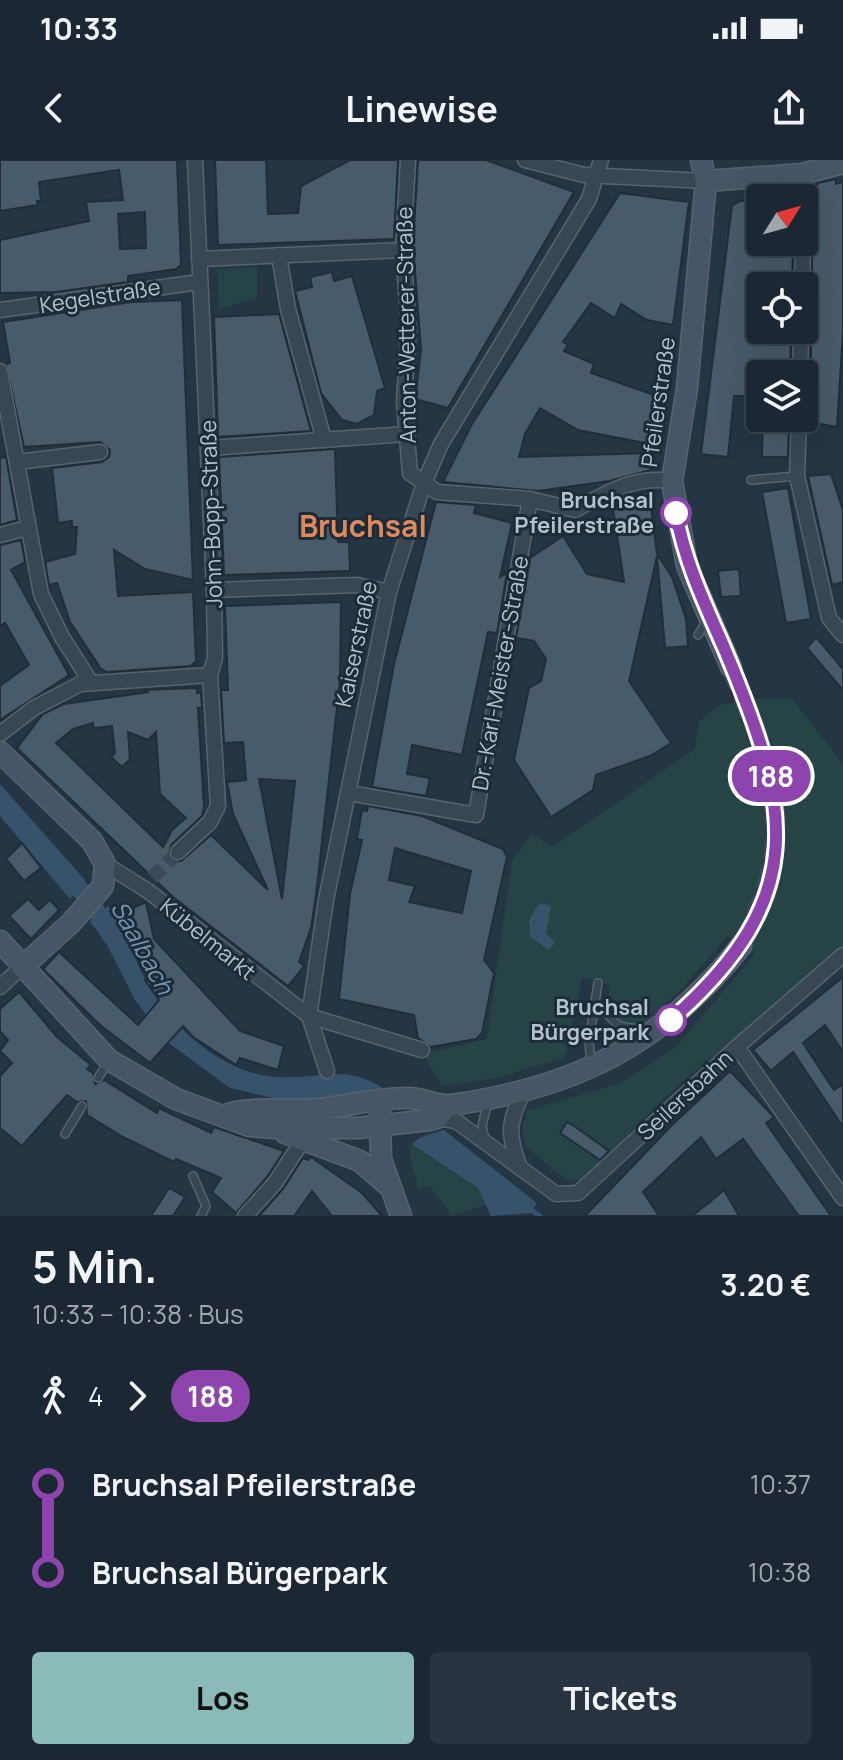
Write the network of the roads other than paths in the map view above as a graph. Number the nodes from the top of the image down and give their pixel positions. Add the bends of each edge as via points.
1 (195, 160) edge
2 (408, 160) edge
3 (525, 160) edge
4 (601, 160) edge
5 (701, 160) edge
6 (843, 163) edge
7 (790, 170) edge
8 (598, 177) junction
9 (706, 181) junction
10 (403, 250) junction
11 (279, 255) junction
12 (199, 259) junction
13 (199, 282) junction
14 (0, 310) edge
15 (0, 371) edge
16 (799, 432) edge
17 (407, 434) junction
18 (324, 440) junction
19 (209, 448) junction
20 (100, 452) dead end
21 (17, 462) junction
22 (797, 476) junction
23 (751, 480) dead end
24 (672, 481) junction
25 (424, 483) junction
26 (530, 499) junction
27 (27, 528) junction
28 (0, 535) edge
29 (214, 590) junction
30 (389, 592) junction
31 (710, 617) junction
32 (698, 635) dead end
33 (843, 635) edge
34 (731, 667) tunnel mouth
35 (210, 675) junction
36 (90, 681) junction
37 (0, 734) edge
38 (0, 752) edge
39 (349, 793) junction
40 (178, 852) tunnel mouth
41 (105, 864) junction
42 (0, 941) edge
43 (741, 946) tunnel mouth
44 (843, 955) edge
45 (22, 967) junction
46 (598, 983) dead end
47 (0, 987) edge
48 (595, 1002) junction
49 (309, 1016) junction
50 (661, 1028) junction
51 (737, 1047) junction
52 (422, 1050) dead end
53 (591, 1068) junction
54 (327, 1071) dead end
55 (524, 1090) junction
56 (493, 1096) junction
57 (82, 1106) dead end
58 (438, 1114) junction
59 (223, 1116) junction
60 (381, 1118) junction
61 (274, 1128) junction
62 (65, 1134) dead end
63 (486, 1139) junction
64 (303, 1140) junction
65 (520, 1169) junction
66 (193, 1176) dead end
67 (390, 1187) junction
68 (843, 1198) edge
69 (201, 1216) edge
70 (245, 1216) edge
71 (401, 1216) edge

1 - 12 street, John-Bopp-Straße
2 - 10 street, Anton-Wetterer-Straße
3 - 8 street
4 - 8 street, Kaiserstraße
5 - 9 main road
6 - 7 main road
7 - 9 main road
8 - 9 street
8 - 25 street, Kaiserstraße via 441,444
9 - 24 main road, Pfeilerstraße via 687,388
10 - 11 street
10 - 17 street, Anton-Wetterer-Straße via 409,329
11 - 12 street
11 - 18 street via 288,309
12 - 13 street, John-Bopp-Straße
13 - 14 street, Kegelstraße
13 - 19 street, John-Bopp-Straße
15 - 21 street
16 - 22 street
17 - 18 street
17 - 25 street, Anton-Wetterer-Straße via 410,473
18 - 19 street
19 - 29 street, John-Bopp-Straße
20 - 21 street
21 - 27 street
22 - 23 lane
22 - 33 street via 829,618
24 - 26 street via 622,484 575,510
24 - 31 main road, Pfeilerstraße via 682,546
25 - 26 street via 437,492
25 - 30 street, Kaiserstraße
26 - 39 street, Dr.-Karl-Meister-Straße via 476,815
27 - 28 street
27 - 36 street via 41,594
29 - 30 street via 357,585
29 - 35 street, John-Bopp-Straße via 215,658
30 - 39 street, Kaiserstraße
31 - 32 lane
31 - 34 main road, Pfeilerstraße
35 - 36 street
35 - 40 street, John-Bopp-Straße via 218,806 210,822
36 - 37 street via 34,708
38 - 41 main road via 92,841
39 - 49 street, Kaiserstraße
41 - 45 main road via 103,886
41 - 49 street, Kübelmarkt via 148,884
42 - 45 main road
43 - 50 main road
44 - 51 street, Seilersbahn
45 - 47 street
45 - 59 main road via 104,1069
46 - 48 lane
48 - 50 lane via 619,1026
48 - 53 lane
49 - 52 street
49 - 54 street
50 - 53 main road
51 - 65 street, Seilersbahn via 578,1193 556,1194
51 - 68 street
53 - 55 main road
55 - 56 main road
55 - 65 street via 510,1119 510,1140
56 - 58 main road
56 - 63 lane via 484,1109
57 - 62 lane
58 - 60 main road
58 - 60 main road via 404,1099
58 - 63 street, Seilersbahn
59 - 60 main road via 237,1109 281,1112 356,1104
59 - 61 main road
60 - 61 main road
60 - 67 main road via 381,1159
61 - 64 main road
63 - 65 street, Seilersbahn
64 - 67 main road via 360,1161
64 - 70 street
66 - 69 lane via 206,1206
67 - 71 main road

